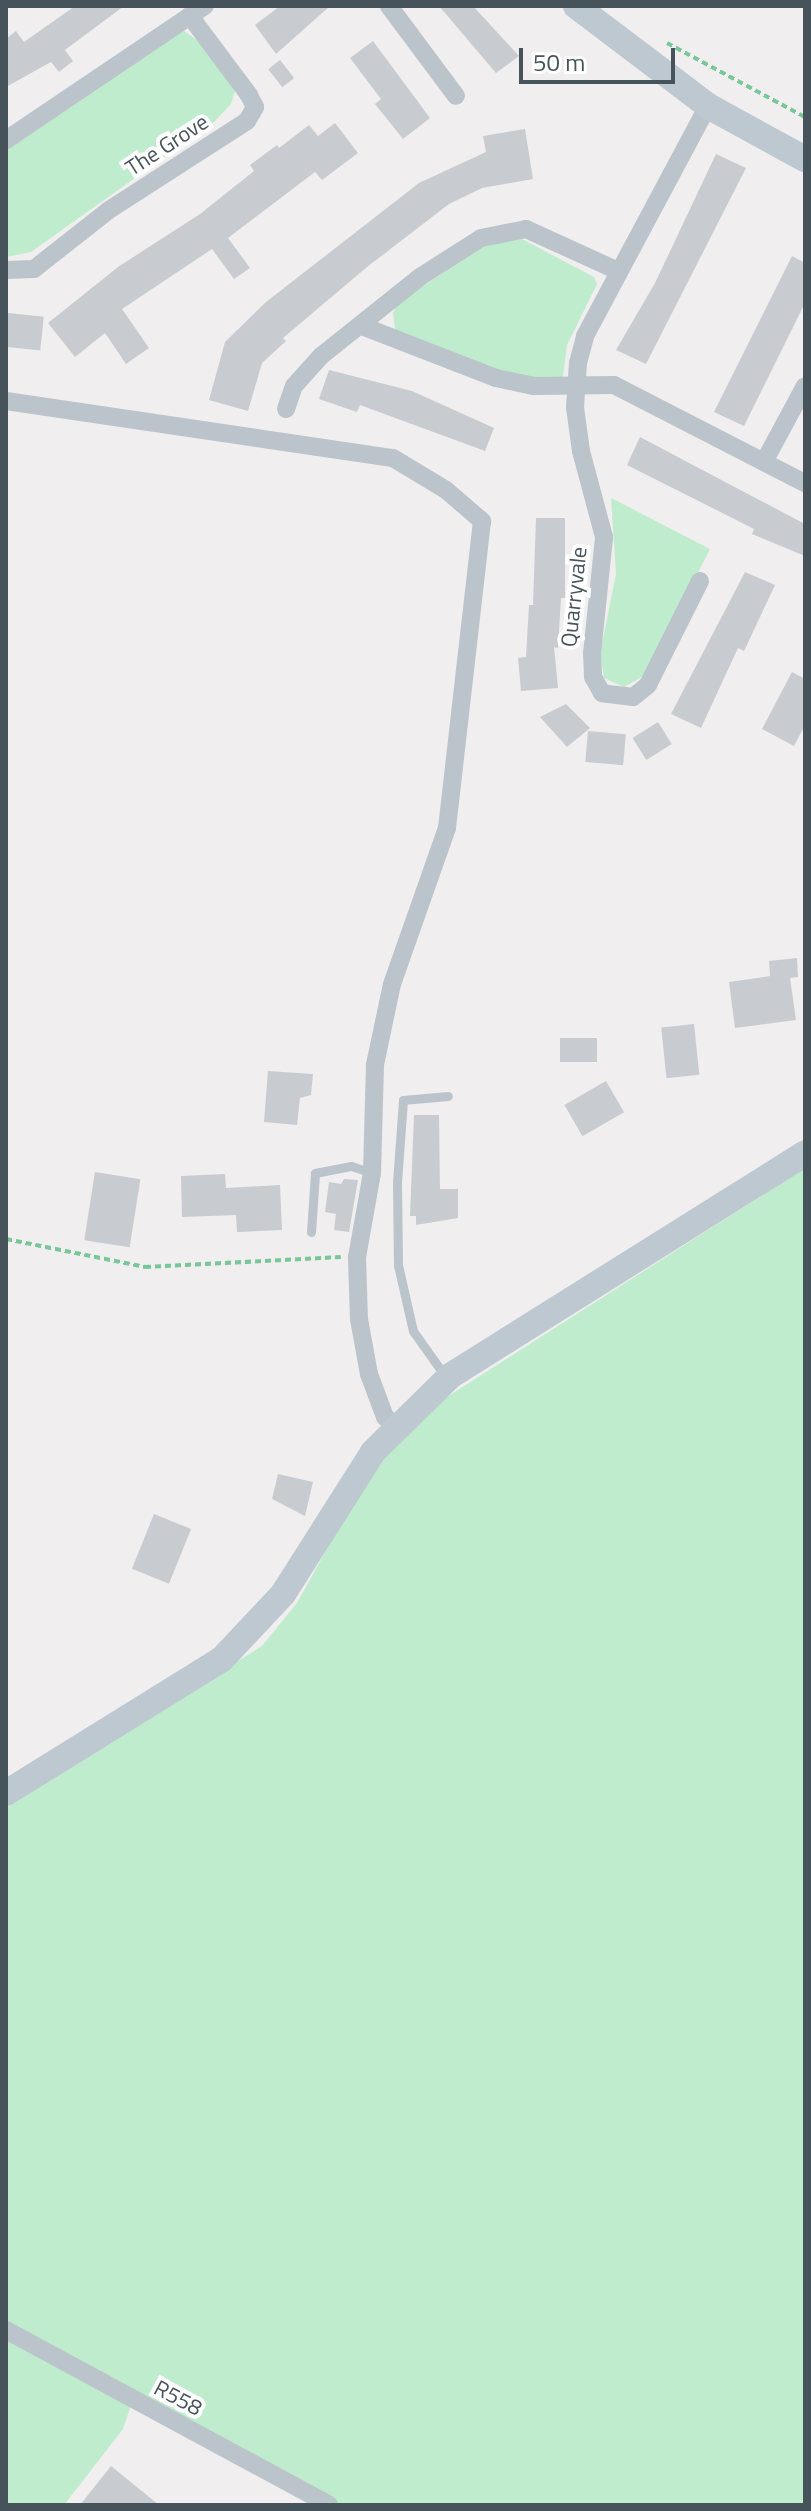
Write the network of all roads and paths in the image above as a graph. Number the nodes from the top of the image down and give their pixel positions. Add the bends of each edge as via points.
1 (389, 6) edge
2 (576, 6) edge
3 (198, 11) edge
4 (653, 35) dead end
5 (456, 96) dead end
6 (708, 106) junction
7 (805, 117) edge
8 (6, 140) edge
9 (805, 159) edge
10 (6, 270) edge
11 (618, 271) junction
12 (362, 326) junction
13 (577, 386) junction
14 (805, 386) edge
15 (6, 401) edge
16 (286, 409) dead end
17 (764, 462) junction
18 (805, 483) edge
19 (700, 581) dead end
20 (448, 1096) dead end
21 (805, 1153) edge
22 (372, 1173) junction
23 (311, 1232) dead end
24 (6, 1239) edge
25 (357, 1257) junction
26 (446, 1379) junction
27 (396, 1427) junction
28 (6, 1793) edge
29 (6, 2330) edge
30 (329, 2505) edge

1 - 5 street
2 - 6 main road via 634,55
3 - 8 street, The Grove
3 - 10 street, The Grove via 255,107 247,121 109,210 34,269
4 - 7 path
6 - 9 main road
6 - 11 street, Quarryvale
11 - 12 street via 544,235 507,229 481,238 420,277
11 - 13 street, Quarryvale via 585,336
12 - 13 street via 496,378 534,386
12 - 16 street via 305,371
13 - 17 street via 614,385
13 - 19 street, Quarryvale via 581,451 604,537 592,654 593,677 602,693 633,697 648,685
14 - 17 street
15 - 22 street via 393,458 446,490 482,521 447,828 392,984 375,1065
17 - 18 street
20 - 26 lane via 403,1100 397,1182 398,1265 413,1331
21 - 26 main road
22 - 23 lane via 351,1166 315,1173
22 - 25 street
24 - 25 path via 145,1267
25 - 27 street via 359,1319 369,1374 385,1417
26 - 27 main road
27 - 28 main road via 373,1452 283,1594 222,1659
29 - 30 street, R558

